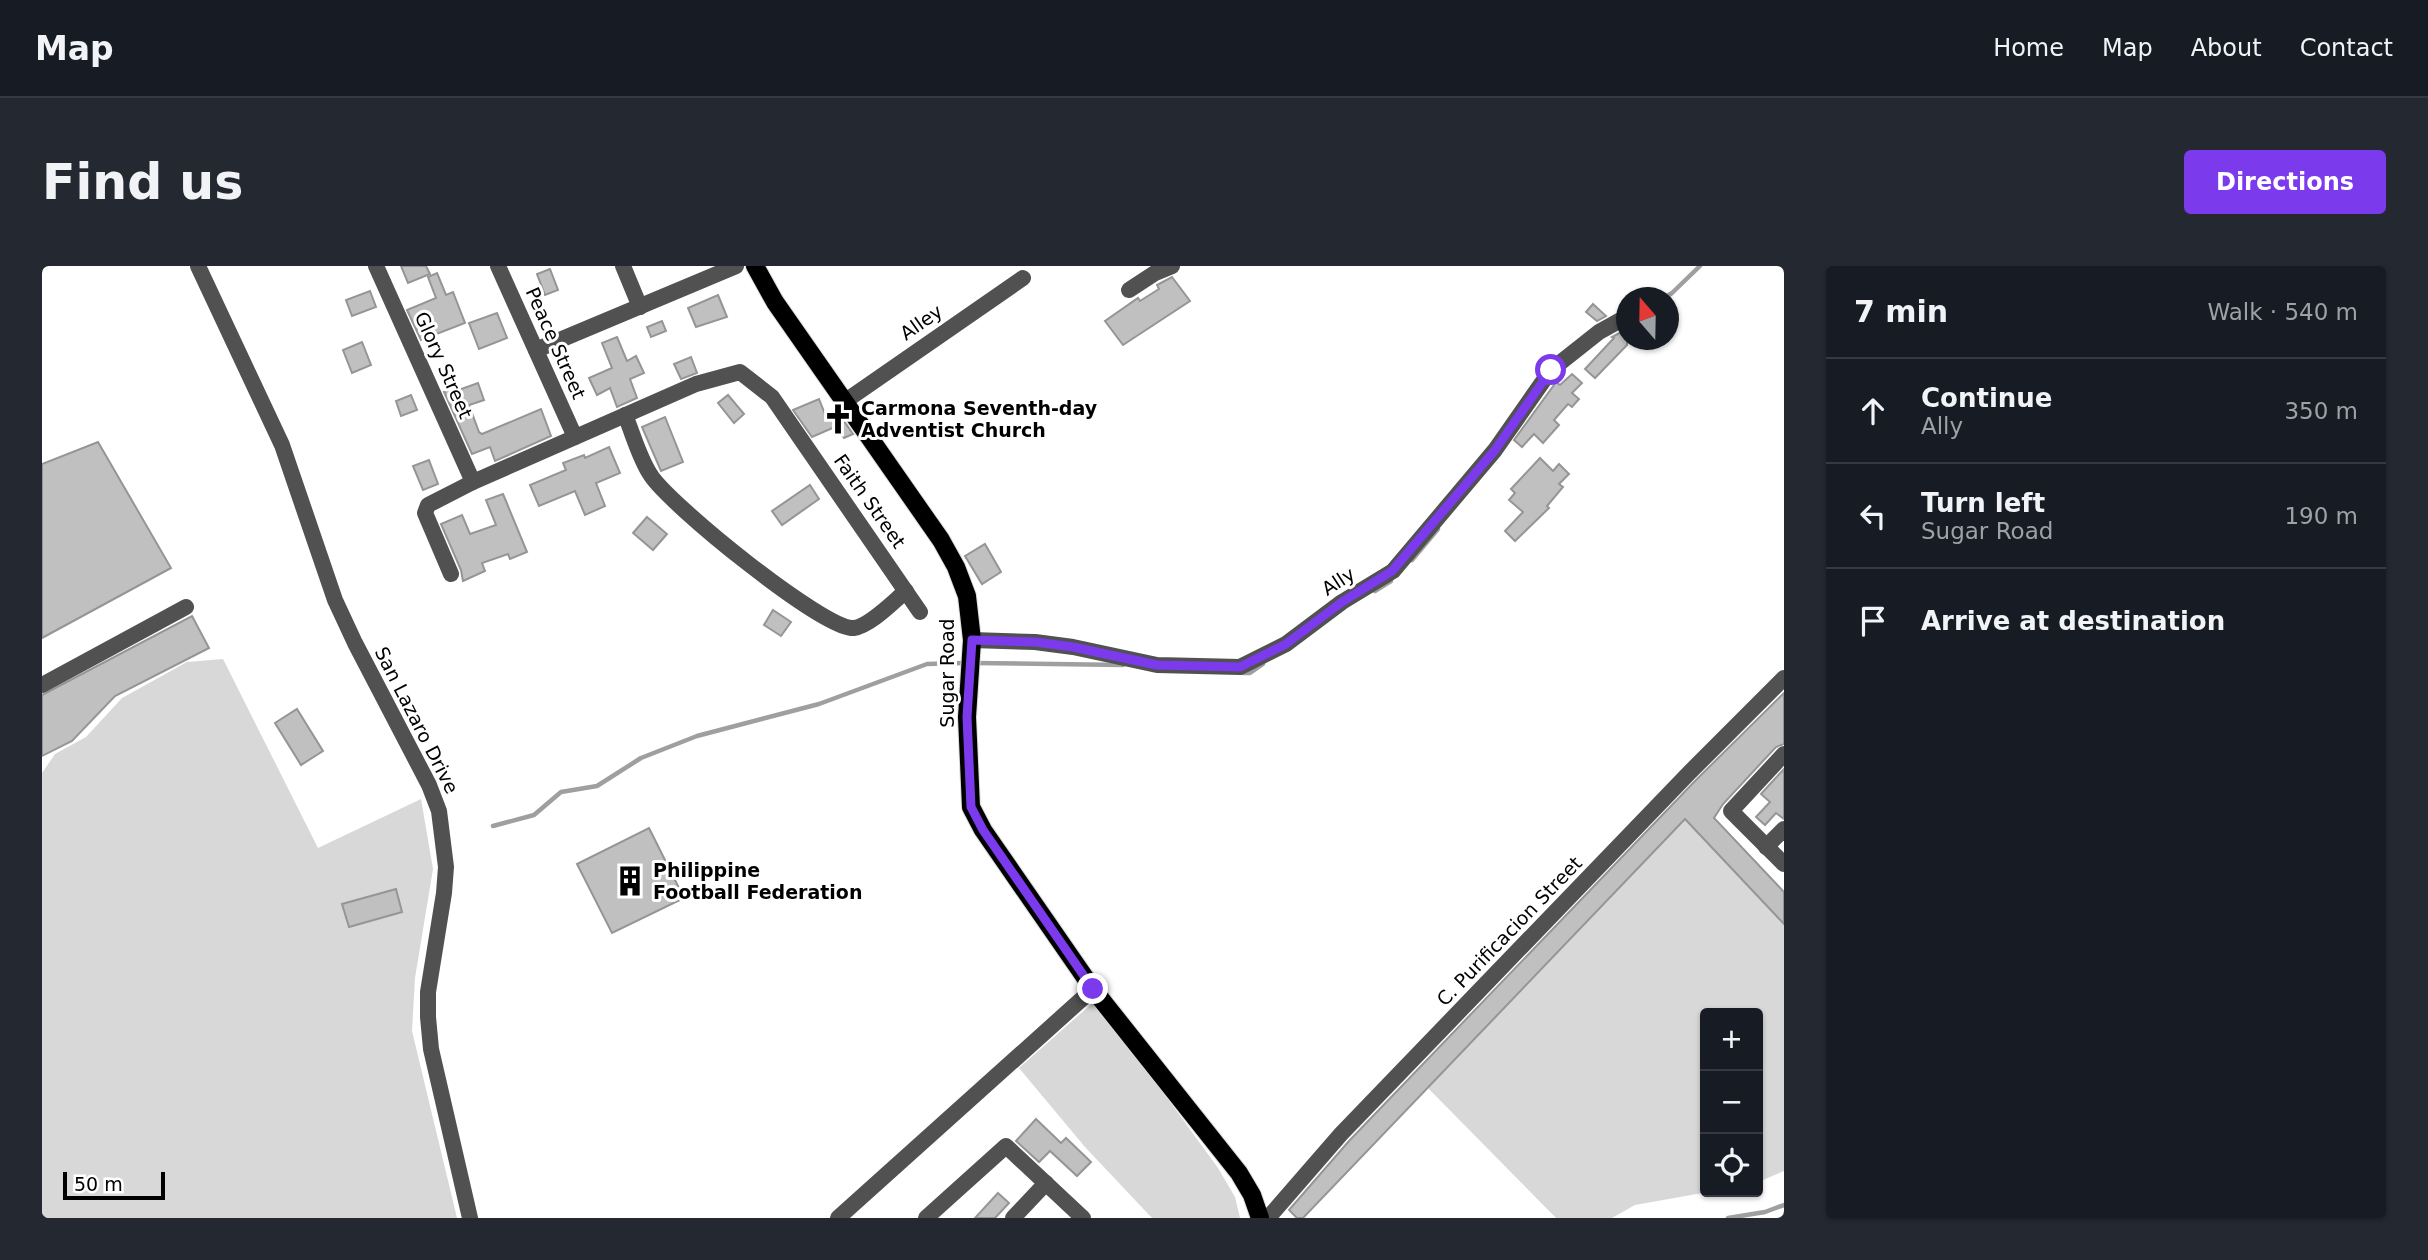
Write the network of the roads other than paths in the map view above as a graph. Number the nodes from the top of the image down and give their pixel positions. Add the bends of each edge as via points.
1 (198, 266) edge
2 (376, 266) edge
3 (498, 266) edge
4 (623, 266) edge
5 (736, 266) edge
6 (755, 266) edge
7 (1172, 266) edge
8 (1152, 270) edge
9 (1023, 278) dead end
10 (1129, 290) dead end
11 (640, 306) junction
12 (1616, 323) edge
13 (536, 350) junction
14 (844, 402) junction
15 (625, 415) junction
16 (575, 437) junction
17 (473, 482) junction
18 (451, 574) dead end
19 (906, 591) junction
20 (186, 607) dead end
21 (920, 612) dead end
22 (972, 640) junction
23 (1784, 678) edge
24 (42, 685) edge
25 (1784, 754) edge
26 (1784, 829) edge
27 (1766, 847) junction
28 (1784, 864) edge
29 (1093, 989) junction
30 (1046, 1184) junction
31 (470, 1218) edge
32 (838, 1218) edge
33 (926, 1218) edge
34 (1013, 1218) edge
35 (1083, 1218) edge
36 (1260, 1218) edge
37 (1268, 1218) edge

1 - 31 street, San Lazaro Drive via 282,445 335,600 439,811 446,867 428,992 430,1049
2 - 17 street, Glory Street
3 - 13 street, Peace Street
4 - 11 street
5 - 11 street
6 - 14 main road, Sugar Road
7 - 8 street
8 - 10 street
9 - 14 street, Alley
11 - 13 street
12 - 22 street, Ally via 1551,370 1495,450 1392,571 1286,644 1240,667 1157,665 1060,645
13 - 16 street, Peace Street
14 - 22 main road, Sugar Road via 956,567 967,596
15 - 16 street, Faith Street
15 - 19 street via 650,475 665,492 720,542 827,620 853,628 867,623
15 - 19 street, Faith Street via 695,384 740,372 772,397
16 - 17 street, Faith Street
17 - 18 street, Faith Street via 428,505 425,513
19 - 21 street, Faith Street
20 - 24 street
22 - 29 main road, Sugar Road via 967,717 971,807
23 - 37 street, C. Purificacion Street via 1341,1134
25 - 27 street via 1731,811
26 - 27 street
27 - 28 street
29 - 32 street
29 - 36 main road, Sugar Road via 1239,1173
30 - 33 street via 1006,1146
30 - 34 street
30 - 35 street

